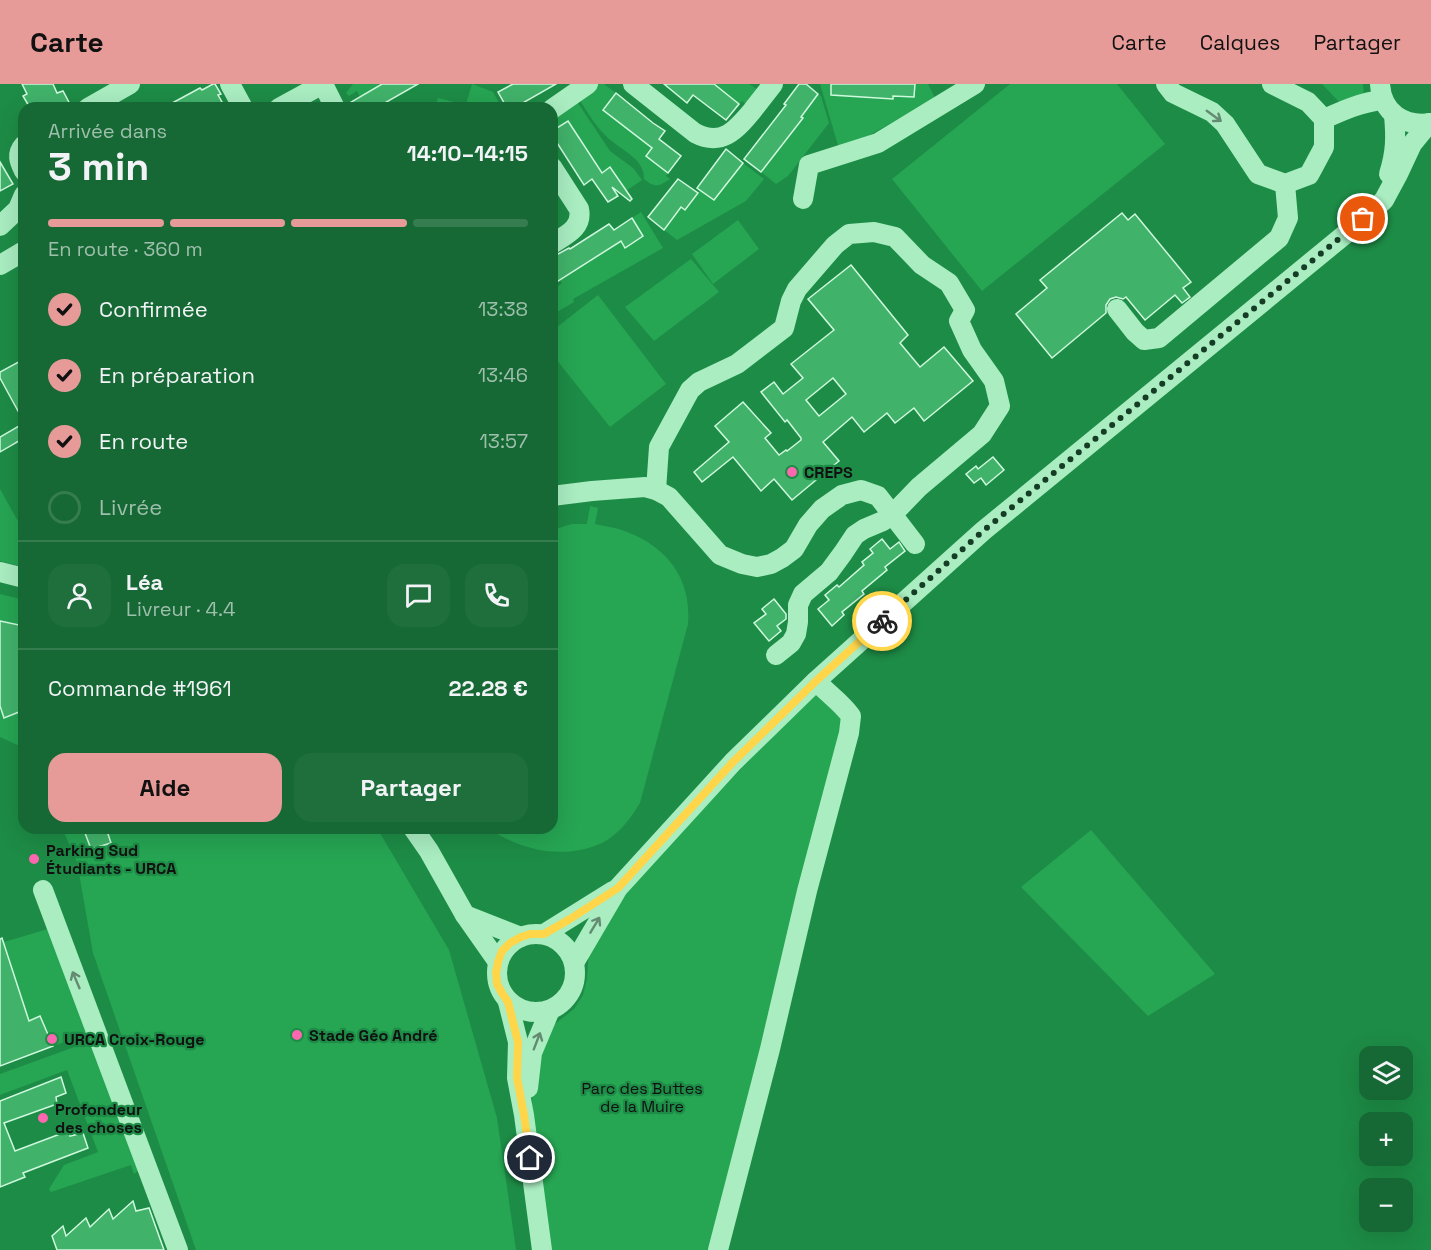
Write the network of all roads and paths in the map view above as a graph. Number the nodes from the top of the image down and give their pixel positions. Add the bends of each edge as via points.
1 (130, 84) edge
2 (230, 84) edge
3 (323, 84) edge
4 (588, 84) edge
5 (633, 84) edge
6 (975, 84) edge
7 (1166, 84) edge
8 (1272, 84) edge
9 (770, 85) edge
10 (1386, 100) edge
11 (98, 102) edge
12 (240, 102) edge
13 (290, 102) edge
14 (332, 102) edge
15 (558, 105) edge
16 (1324, 119) junction
17 (1430, 123) edge
18 (558, 176) edge
19 (1285, 184) junction
20 (802, 199) dead end
21 (18, 209) edge
22 (1365, 218) junction
23 (0, 226) edge
24 (558, 240) edge
25 (18, 254) edge
26 (0, 265) edge
27 (1117, 309) dead end
28 (656, 490) junction
29 (558, 495) edge
30 (892, 515) junction
31 (915, 544) dead end
32 (0, 572) edge
33 (18, 576) edge
34 (776, 655) dead end
35 (816, 681) junction
36 (417, 834) edge
37 (618, 888) junction
38 (43, 890) dead end
39 (465, 915) junction
40 (544, 934) junction
41 (521, 937) junction
42 (498, 962) junction
43 (574, 963) junction
44 (508, 1002) junction
45 (550, 1010) junction
46 (524, 1115) junction
47 (178, 1250) edge
48 (542, 1250) edge
49 (718, 1250) edge

1 - 11 street
2 - 12 street
3 - 13 street
3 - 14 street
4 - 15 street
5 - 9 street via 695,133 717,138 738,128
6 - 20 street via 878,143 809,165
7 -> 19 street via 1173,93 1212,112 1225,124 1258,174
8 - 16 street via 1308,102
10 - 16 street via 1368,101
10 - 17 street via 1409,122
10 - 22 street via 1396,140 1393,161
16 - 19 street via 1324,147 1310,175
17 - 22 street via 1413,144 1383,200
18 - 24 street via 580,216 576,228
19 - 27 street via 1288,218 1280,238 1159,338 1144,340
21 - 23 street
22 - 35 street via 983,531
25 - 26 street
28 - 29 street via 645,487
28 - 30 street via 669,497 720,555 757,567 771,564 794,549 822,508 842,495 861,490 878,496
28 - 30 street via 659,447 690,390 737,364 784,328 797,289 835,245 849,234 874,232 895,237 922,266 949,283 965,310 959,321 993,381 1000,406 982,434
30 - 31 street
30 - 34 street via 855,535 829,572 803,594 798,605 796,634
32 - 33 street
35 - 37 street via 733,762
35 - 49 street via 851,716 849,733
36 - 39 street
37 - 40 street
43 -> 37 street
47 -> 38 street
39 - 41 street
39 - 42 street
40 - 41 street
40 - 43 street via 560,942
41 - 42 street via 502,951
42 - 44 street via 497,984
43 - 45 street via 573,986 568,996
44 - 45 street via 528,1012
44 - 46 street via 518,1042 517,1078
46 -> 45 street via 532,1053
46 - 48 street

